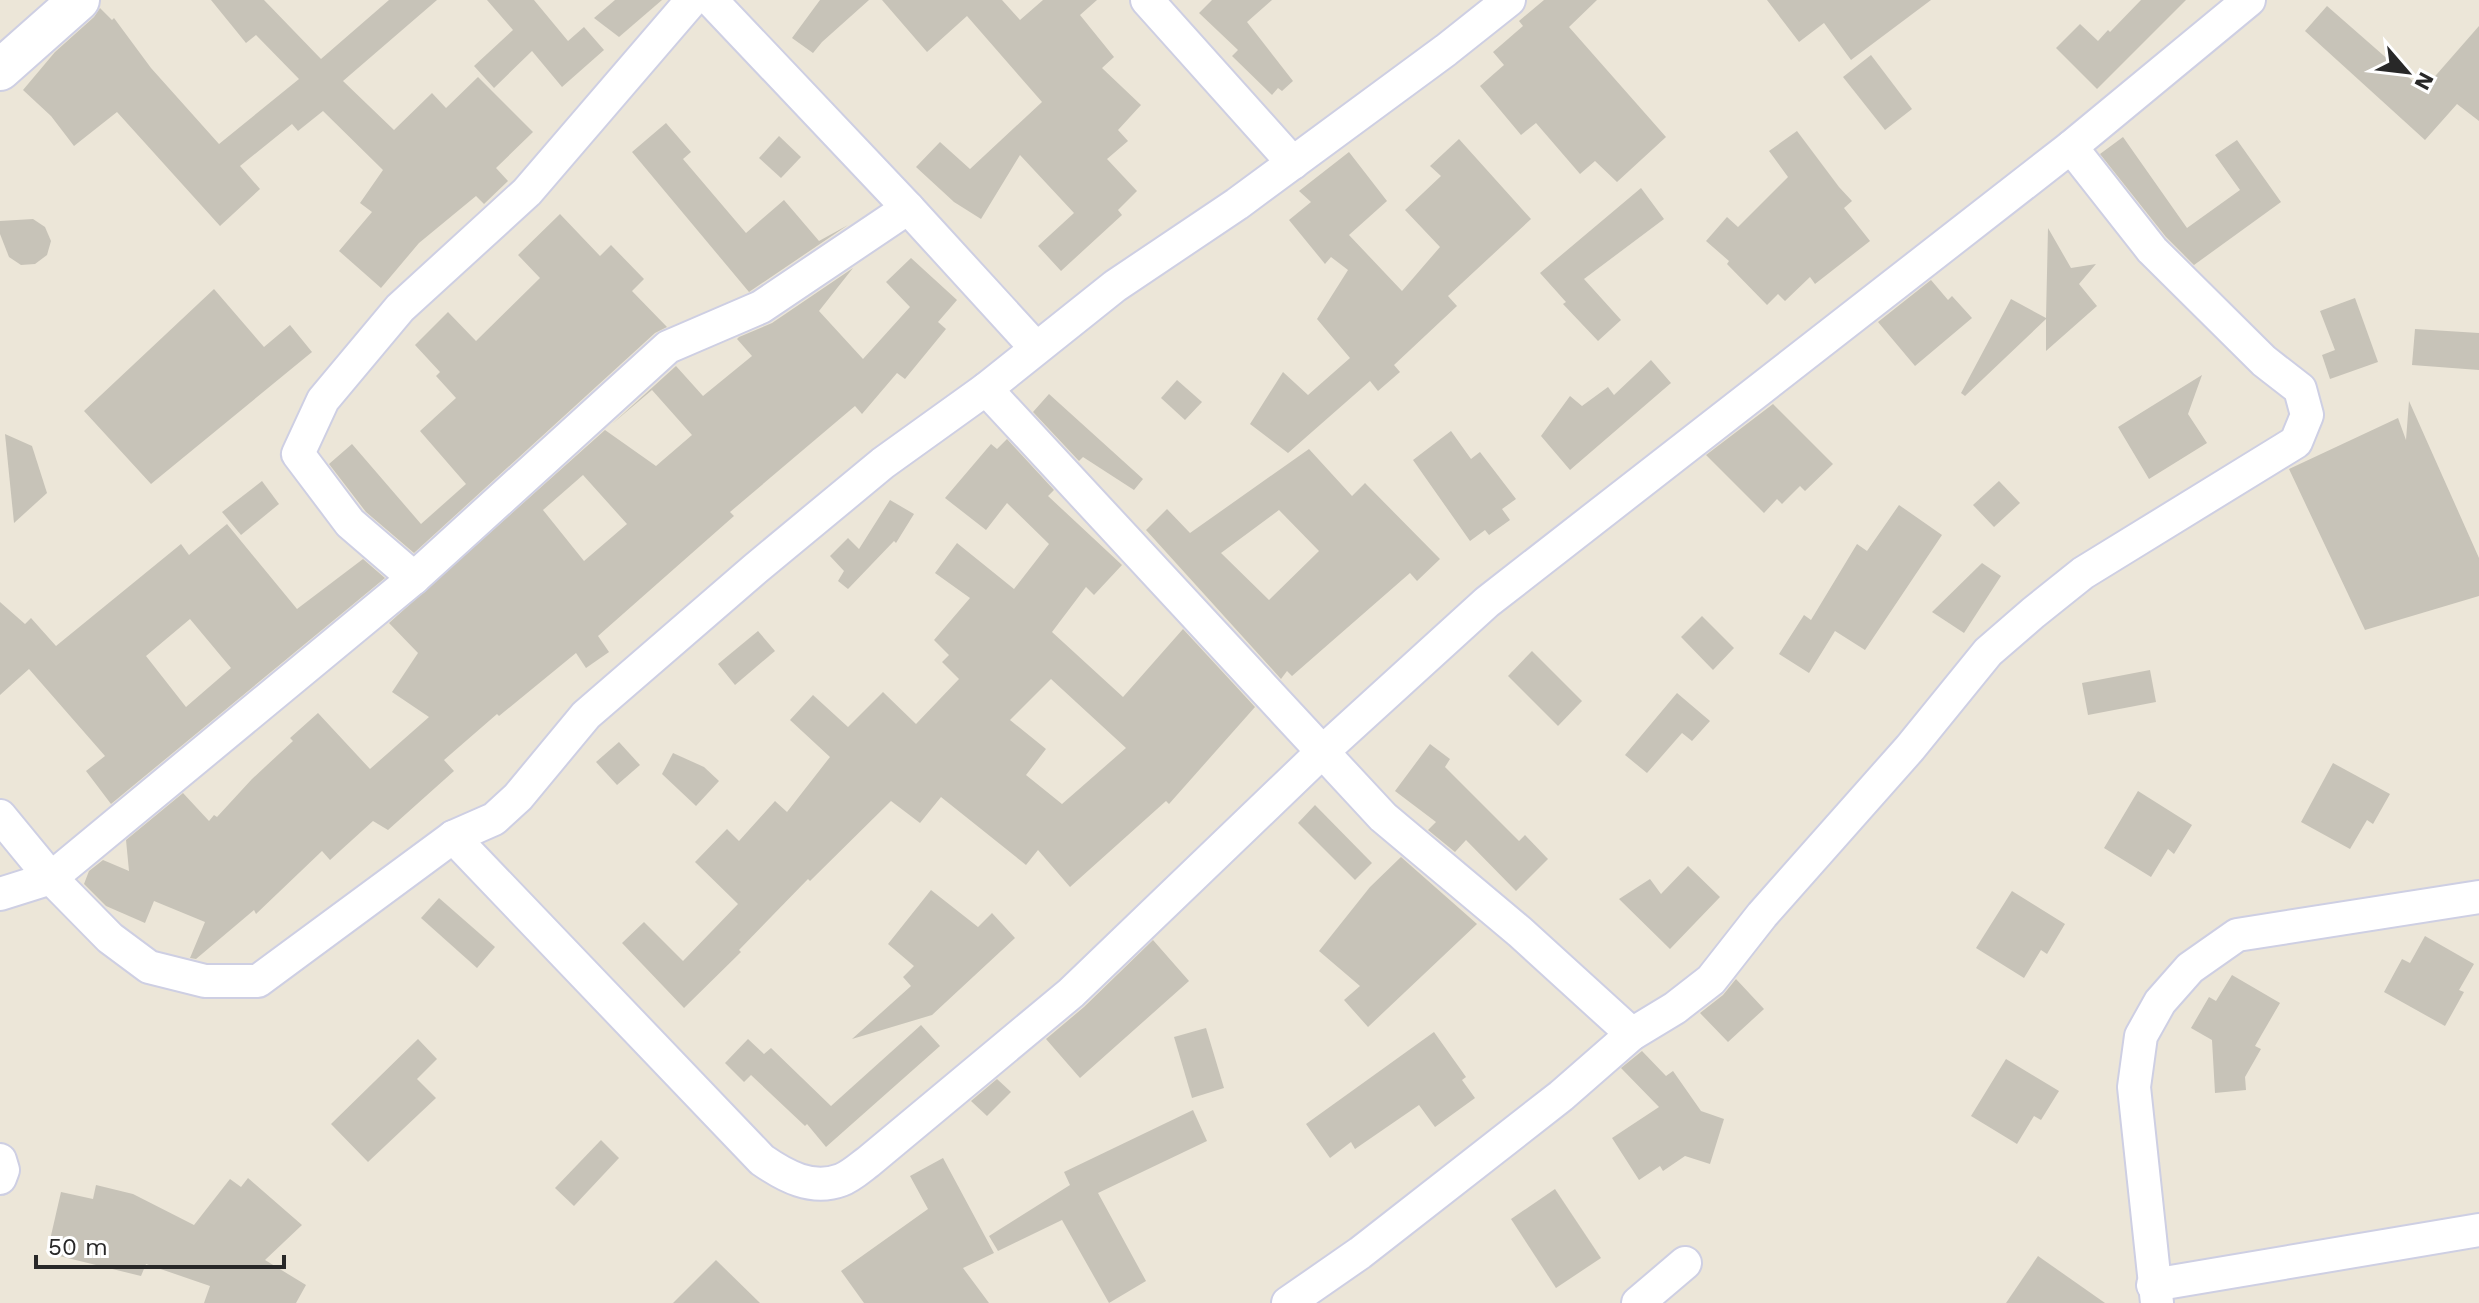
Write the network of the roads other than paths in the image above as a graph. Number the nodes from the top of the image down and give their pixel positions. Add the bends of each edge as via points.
1 (692, 0) edge
2 (711, 0) edge
3 (1147, 0) edge
4 (1509, 0) edge
5 (2249, 0) edge
6 (73, 2) edge
7 (0, 70) edge
8 (2071, 147) junction
9 (1293, 163) junction
10 (908, 208) junction
11 (1036, 348) junction
12 (986, 389) junction
13 (414, 578) junction
14 (1321, 753) junction
15 (0, 816) edge
16 (453, 837) junction
17 (51, 878) junction
18 (0, 894) edge
19 (2479, 897) edge
20 (1632, 1034) junction
21 (0, 1160) edge
22 (0, 1178) edge
23 (2479, 1230) edge
24 (1685, 1263) dead end
25 (2155, 1294) edge
26 (1288, 1303) edge
27 (1638, 1303) edge

1 - 13 street via 527,192 400,308 323,400 298,454 350,523
2 - 10 street
3 - 9 street
4 - 9 street
5 - 8 street
6 - 7 street
8 - 14 street via 1487,602
8 - 20 street via 2152,250 2264,361 2300,389 2307,415 2296,442 2083,573 1988,652 1711,980
9 - 11 street via 1115,286
10 - 11 street
10 - 13 street via 761,307 668,347
11 - 12 street
12 - 14 street
12 - 16 street via 883,463 610,694 494,819
13 - 17 street
14 - 16 street via 1071,993 868,1162 842,1180 821,1184 787,1177 762,1160
14 - 20 street via 1383,817
15 - 17 street
16 - 17 street via 258,981 205,981 149,967 110,938
17 - 18 street
19 - 25 street via 2237,935 2190,968 2160,1002 2141,1036 2134,1087
20 - 26 street via 1561,1096
21 - 22 street
23 - 25 street
24 - 27 street

